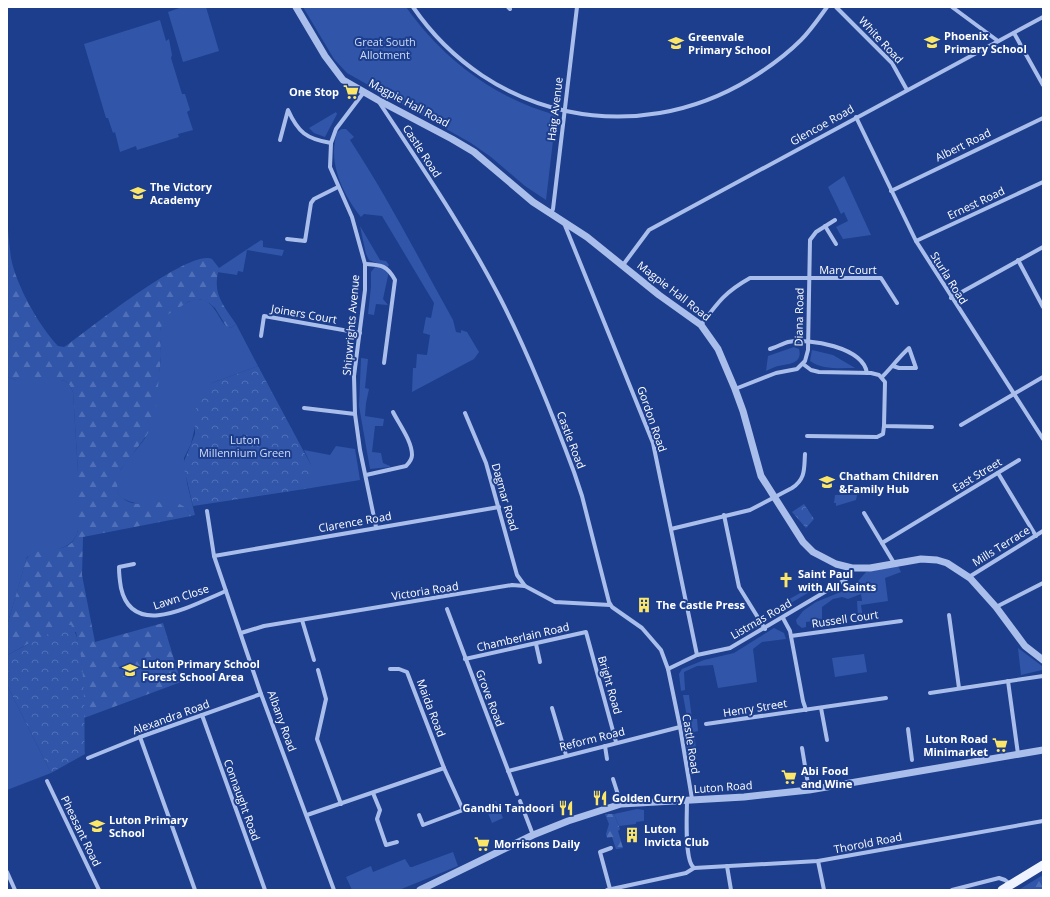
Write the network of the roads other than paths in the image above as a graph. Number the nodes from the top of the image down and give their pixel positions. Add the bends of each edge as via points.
1 (296, 7) edge
2 (413, 7) edge
3 (577, 7) edge
4 (827, 7) edge
5 (836, 7) edge
6 (952, 7) edge
7 (1043, 17) edge
8 (1014, 33) junction
9 (998, 41) junction
10 (1043, 85) edge
11 (907, 90) junction
12 (364, 92) junction
13 (378, 100) junction
14 (564, 110) junction
15 (856, 116) junction
16 (1043, 118) edge
17 (280, 140) dead end
18 (330, 143) junction
19 (1043, 182) edge
20 (338, 187) junction
21 (891, 190) junction
22 (550, 213) junction
23 (835, 220) dead end
24 (564, 222) junction
25 (825, 226) junction
26 (287, 239) dead end
27 (916, 241) junction
28 (836, 244) dead end
29 (1043, 247) edge
30 (1018, 260) junction
31 (365, 264) junction
32 (623, 265) junction
33 (809, 278) junction
34 (951, 298) junction
35 (897, 303) dead end
36 (1043, 307) edge
37 (701, 325) junction
38 (360, 333) junction
39 (261, 336) dead end
40 (808, 341) junction
41 (770, 349) dead end
42 (384, 363) dead end
43 (803, 364) junction
44 (893, 366) junction
45 (867, 373) junction
46 (882, 377) junction
47 (1043, 377) edge
48 (734, 389) junction
49 (1013, 394) junction
50 (304, 408) dead end
51 (393, 412) dead end
52 (465, 413) dead end
53 (355, 414) junction
54 (961, 425) dead end
55 (884, 426) junction
56 (932, 427) dead end
57 (807, 436) dead end
58 (1043, 439) edge
59 (805, 454) dead end
60 (1020, 460) dead end
61 (998, 473) junction
62 (366, 475) junction
63 (774, 498) junction
64 (499, 507) junction
65 (206, 511) dead end
66 (864, 513) dead end
67 (724, 516) junction
68 (376, 527) junction
69 (672, 529) junction
70 (1043, 532) edge
71 (1036, 536) junction
72 (882, 543) junction
73 (214, 556) junction
74 (894, 563) junction
75 (134, 564) dead end
76 (852, 568) junction
77 (969, 577) junction
78 (1043, 583) edge
79 (525, 586) junction
80 (226, 591) junction
81 (610, 605) junction
82 (996, 607) junction
83 (446, 609) dead end
84 (949, 615) dead end
85 (783, 618) junction
86 (302, 620) junction
87 (901, 621) dead end
88 (764, 629) junction
89 (586, 632) joint
90 (241, 633) junction
91 (791, 636) junction
92 (536, 644) junction
93 (697, 655) junction
94 (465, 659) junction
95 (314, 660) dead end
96 (1043, 660) edge
97 (540, 662) dead end
98 (390, 669) dead end
99 (668, 669) junction
100 (318, 670) dead end
101 (1043, 676) edge
102 (1008, 681) junction
103 (959, 688) junction
104 (930, 693) dead end
105 (261, 694) junction
106 (886, 698) dead end
107 (552, 708) dead end
108 (821, 708) junction
109 (806, 710) junction
110 (202, 716) junction
111 (706, 724) dead end
112 (680, 727) junction
113 (908, 729) dead end
114 (140, 737) junction
115 (827, 740) dead end
116 (616, 742) junction
117 (604, 746) junction
118 (802, 748) dead end
119 (1043, 750) edge
120 (1018, 754) junction
121 (566, 755) junction
122 (88, 758) dead end
123 (607, 759) dead end
124 (912, 760) dead end
125 (444, 768) junction
126 (508, 771) junction
127 (613, 779) dead end
128 (47, 781) dead end
129 (809, 790) junction
130 (373, 793) junction
131 (517, 794) dead end
132 (690, 800) junction
133 (520, 801) dead end
134 (341, 804) junction
135 (621, 804) junction
136 (307, 814) junction
137 (419, 816) dead end
138 (1043, 821) edge
139 (533, 835) junction
140 (397, 842) dead end
141 (611, 848) dead end
142 (818, 861) junction
143 (1043, 865) edge
144 (727, 866) junction
145 (694, 868) junction
146 (7, 872) edge
147 (1006, 888) edge
148 (15, 890) edge
149 (99, 890) edge
150 (196, 890) edge
151 (265, 890) edge
152 (334, 890) edge
153 (420, 890) edge
154 (609, 890) edge
155 (731, 890) edge
156 (824, 890) edge
157 (952, 890) edge

1 - 12 street, Magpie Hall Road via 334,70 343,80
2 - 14 street via 434,34 486,79 527,100
3 - 14 street, Haig Avenue
4 - 14 street via 801,41 772,65 733,89 700,103 670,112 633,116 583,114
5 - 11 street, White Road via 894,65
6 - 9 street
7 - 8 street, Glencoe Road
8 - 9 street, Glencoe Road
8 - 10 street
9 - 11 street, Glencoe Road
11 - 15 street, Glencoe Road
12 - 13 street, Magpie Hall Road
12 - 18 street, Shipwrights Avenue via 336,129
13 - 22 street, Magpie Hall Road via 468,148
13 - 81 street, Castle Road via 449,209 516,331 574,472
14 - 22 street, Haig Avenue via 553,209
15 - 21 street, Sturla Road
15 - 32 street, Glencoe Road via 649,230
16 - 21 street, Albert Road
17 - 18 street via 288,110 295,125 304,134
18 - 20 street, Shipwrights Avenue via 330,167
19 - 27 street, Ernest Road
20 - 26 street via 311,203 305,241
20 - 31 street, Shipwrights Avenue via 352,217
21 - 27 street, Sturla Road
22 - 24 street, Magpie Hall Road
23 - 25 street, Diana Road
24 - 32 street, Magpie Hall Road
24 - 69 street, Gordon Road via 650,432
25 - 28 street
25 - 33 street, Diana Road via 810,240
27 - 34 street, Sturla Road
29 - 30 street
30 - 34 street
30 - 36 street
31 - 38 street, Shipwrights Avenue
31 - 42 street via 383,266 390,270 395,280
32 - 37 street, Magpie Hall Road
33 - 35 street, Mary Court via 882,278
33 - 37 street via 750,278 719,300
33 - 40 street, Diana Road
34 - 49 street, Sturla Road
37 - 48 street, Magpie Hall Road via 718,349
38 - 39 street, Joiners Court via 264,316
38 - 53 street, Shipwrights Avenue via 354,376
40 - 41 street via 788,342
40 - 43 street, Diana Road via 807,356
40 - 45 street via 830,345 850,354 863,363
43 - 45 street via 819,372
43 - 48 street via 793,371 776,373
44 - 44 street via 897,359 909,348 916,368
44 - 46 street
45 - 46 street
46 - 55 street via 885,382
47 - 49 street
48 - 63 street, Magpie Hall Road via 747,424 759,472
49 - 54 street
49 - 58 street, Sturla Road
50 - 53 street
51 - 62 street via 409,444 412,456 410,462 406,466
52 - 64 street, Dagmar Road via 486,463
53 - 62 street, Shipwrights Avenue
55 - 56 street
55 - 57 street via 883,434 877,437
59 - 63 street via 806,471 797,485
60 - 61 street, East Street
61 - 71 street
61 - 72 street, East Street
62 - 68 street, Shipwrights Avenue
63 - 67 street via 750,510
63 - 76 street, Magpie Hall Road via 811,550 826,560
64 - 68 street, Clarence Road
64 - 79 street, Dagmar Road via 517,575
65 - 73 street, Albany Road
66 - 72 street
67 - 69 street
67 - 88 street via 739,588
68 - 73 street, Clarence Road
69 - 93 street, Gordon Road
70 - 71 street, Mills Terrace
71 - 77 street, Mills Terrace
72 - 74 street
73 - 80 street, Albany Road
74 - 76 street, Magpie Hall Road via 870,568
74 - 77 street, Magpie Hall Road via 937,560 954,566
75 - 80 street, Lawn Close via 119,567 121,589 131,607 145,616 174,612
76 - 85 street, Listmas Road via 850,576 845,580
77 - 82 street, Magpie Hall Road
78 - 82 street
79 - 81 street via 558,603
79 - 86 street, Victoria Road via 512,585
80 - 90 street, Albany Road
81 - 99 street, Castle Road via 651,637 661,650
82 - 96 street, Magpie Hall Road via 1025,646
83 - 94 street, Grove Road
84 - 103 street
85 - 88 street, Listmas Road
85 - 91 street, Henry Street
86 - 90 street, Victoria Road via 264,626
86 - 95 street
87 - 91 street, Russell Court
88 - 93 street, Listmas Road via 730,648
89 - 92 street, Chamberlain Road
89 - 116 street, Bright Road
90 - 105 street, Albany Road
91 - 109 street, Henry Street
92 - 94 street, Chamberlain Road
92 - 97 street
93 - 99 street, Listmas Road
94 - 126 street, Grove Road
98 - 125 street, Maida Road via 406,672
99 - 112 street, Castle Road
100 - 134 street via 326,699 317,739
101 - 102 street
102 - 103 street
102 - 120 street
103 - 104 street
105 - 110 street, Alexandra Road
105 - 136 street, Albany Road
106 - 108 street, Henry Street
107 - 121 street
108 - 109 street, Henry Street
108 - 115 street
109 - 111 street, Henry Street
110 - 114 street, Alexandra Road
110 - 151 street, Connaught Road
112 - 116 street, Reform Road
112 - 132 street, Castle Road
113 - 124 street
114 - 122 street, Alexandra Road
114 - 150 street
116 - 117 street, Reform Road
117 - 121 street, Reform Road
117 - 123 street
118 - 129 street
119 - 120 street, Luton Road
120 - 129 street, Luton Road
121 - 126 street, Reform Road
125 - 130 street
125 - 137 street, Maida Road via 463,810 423,825
126 - 131 street, Grove Road
127 - 135 street
128 - 149 street, Pheasant Road
129 - 132 street, Luton Road
130 - 134 street
130 - 140 street via 380,810 377,819 386,845
132 - 135 street, Luton Road
132 - 145 street, Castle Road via 688,855
133 - 139 street
134 - 136 street
135 - 139 street, Luton Road
136 - 152 street, Albany Road
138 - 142 street, Thorold Road
139 - 153 street, Luton Road
141 - 154 street via 600,852
142 - 144 street, Thorold Road
142 - 156 street
143 - 147 main road
144 - 145 street, Thorold Road
144 - 155 street
145 - 154 street, Thorold Road via 686,873
146 - 148 street
147 - 157 street via 1005,880 999,878

